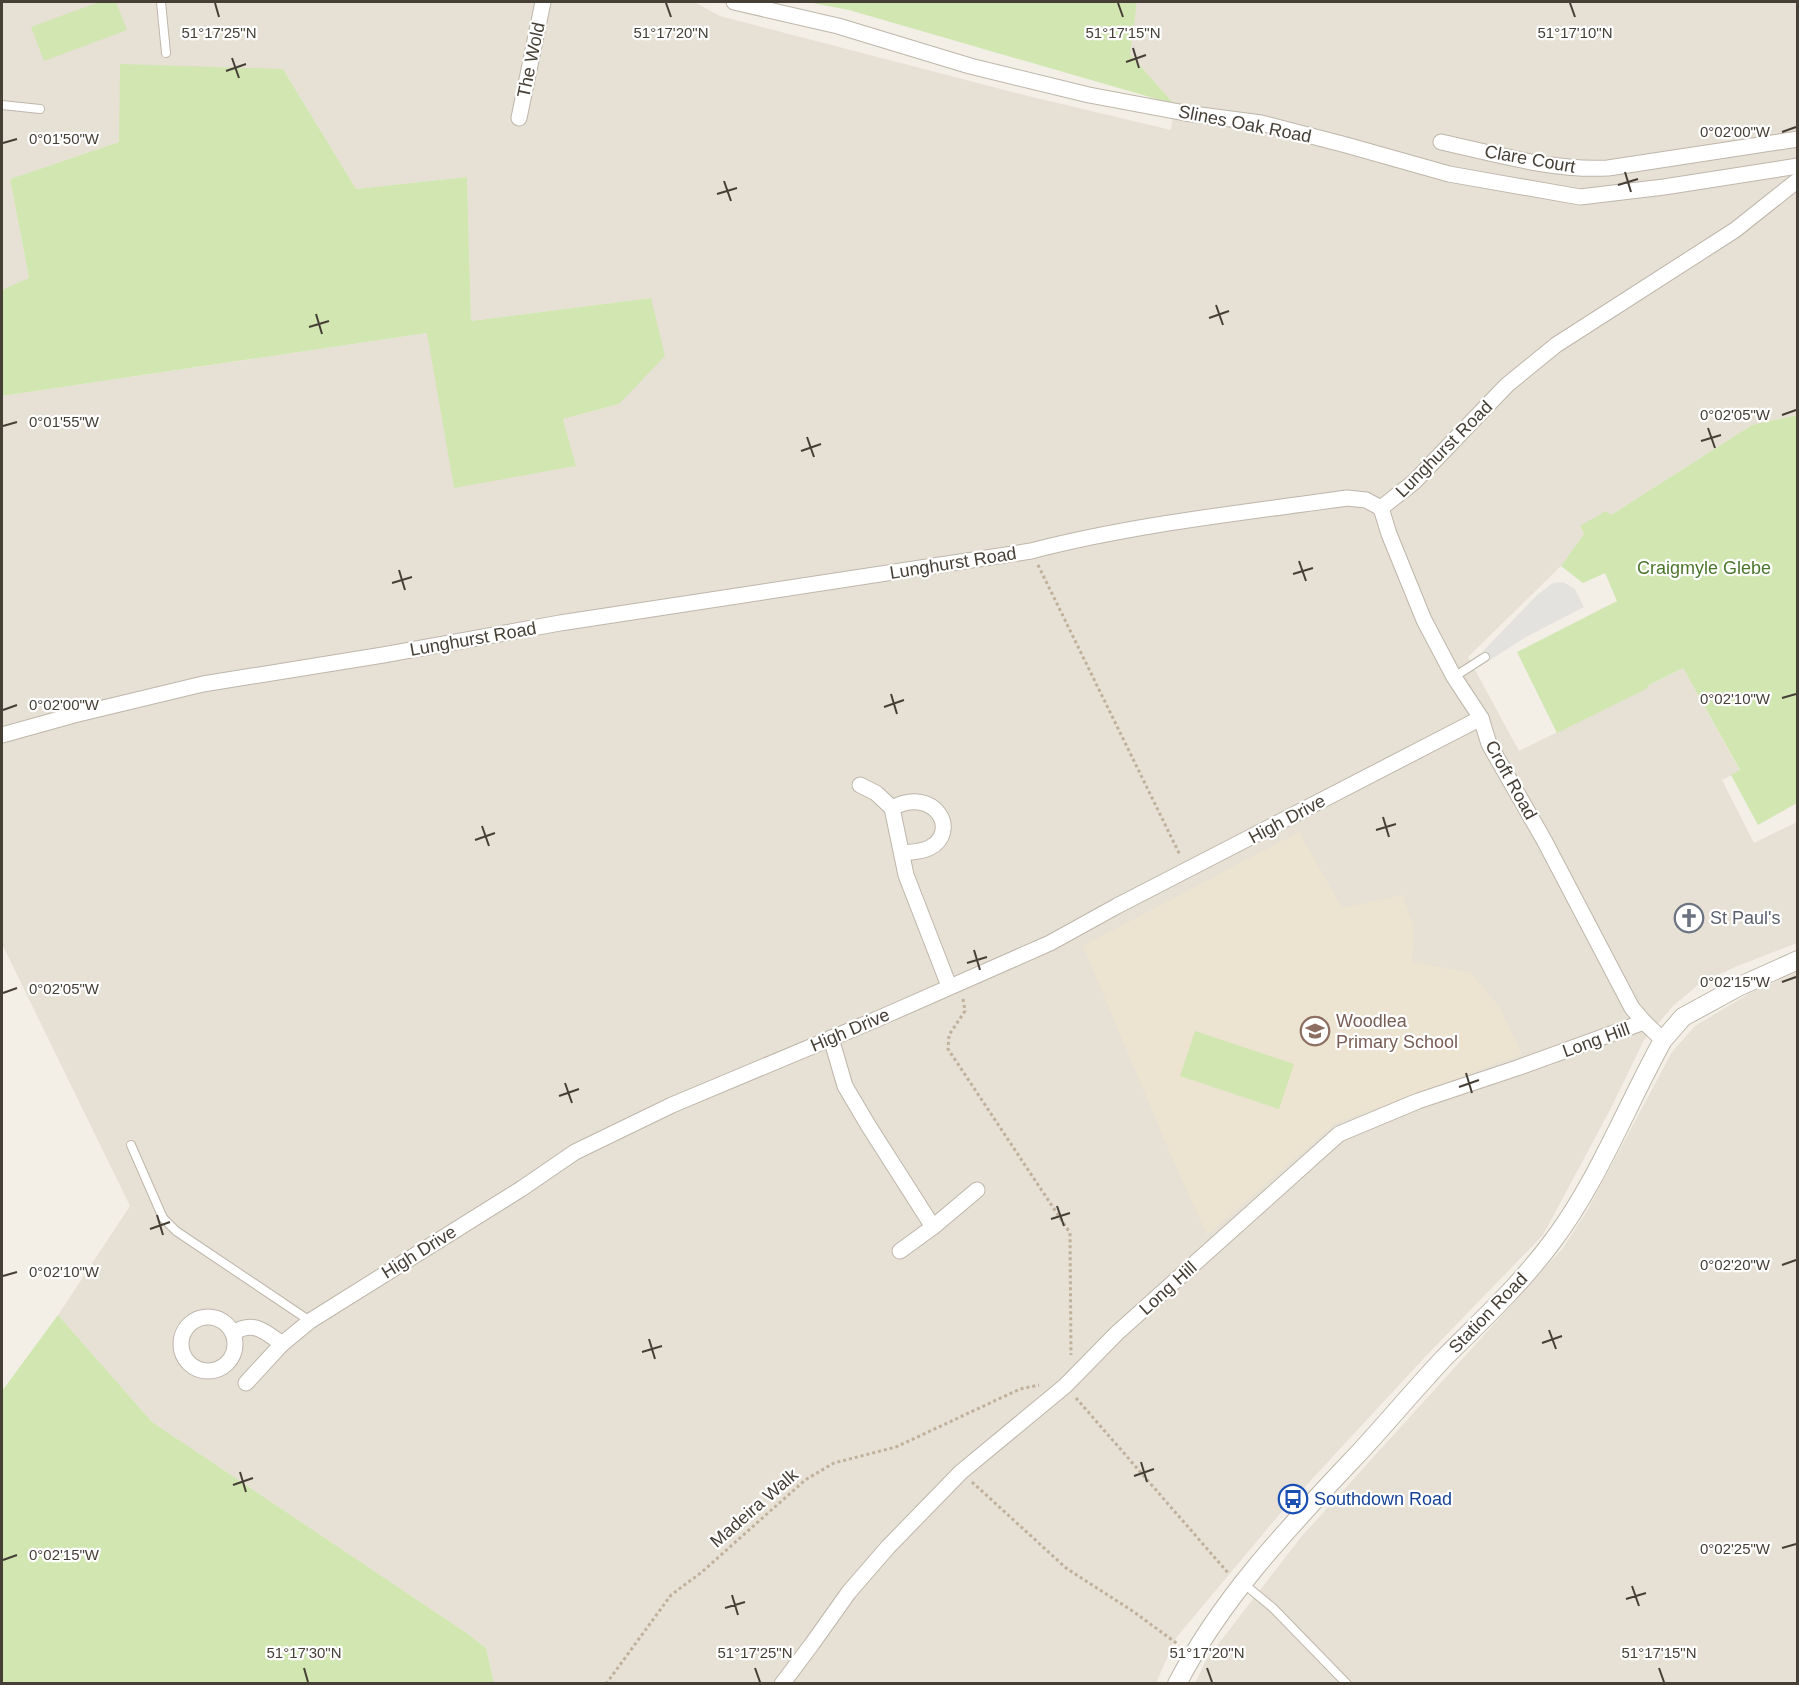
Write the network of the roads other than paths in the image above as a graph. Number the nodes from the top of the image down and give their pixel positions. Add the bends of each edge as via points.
1 (161, 2) edge
2 (543, 2) edge
3 (734, 2) edge
4 (166, 52) dead end
5 (2, 105) edge
6 (40, 109) dead end
7 (519, 118) dead end
8 (1797, 139) edge
9 (1441, 142) dead end
10 (1797, 166) edge
11 (1797, 180) edge
12 (1382, 508) junction
13 (1485, 657) dead end
14 (1454, 677) junction
15 (1481, 718) junction
16 (2, 735) edge
17 (860, 785) dead end
18 (892, 808) junction
19 (902, 853) junction
20 (1797, 960) edge
21 (955, 984) junction
22 (1644, 1022) junction
23 (831, 1038) junction
24 (1664, 1040) junction
25 (131, 1145) dead end
26 (977, 1190) dead end
27 (933, 1227) junction
28 (900, 1251) dead end
29 (310, 1321) junction
30 (233, 1333) dead end
31 (282, 1344) junction
32 (246, 1383) dead end
33 (1242, 1585) junction
34 (782, 1683) edge
35 (1177, 1683) edge
36 (1347, 1683) edge

1 - 4 lane
2 - 7 street, The Wold
3 - 10 street, Slines Oak Road via 838,26 970,66 1089,95 1261,123 1449,174 1580,197
5 - 6 lane
8 - 9 street, Clare Court via 1588,169
11 - 12 street, Lunghurst Road via 1734,230 1556,345 1507,386 1414,482
12 - 14 street, Croft Road via 1424,620
12 - 16 street, Lunghurst Road via 1366,500 1347,498 1088,536 1031,551 560,623 203,684
13 - 14 lane
14 - 15 street, Croft Road
15 - 21 street, High Drive via 1050,943
15 - 22 street, Croft Road via 1489,744 1632,1008
17 - 18 street
18 - 19 street
18 - 19 street via 903,802 926,802 943,822 936,844
19 - 21 street via 906,875
20 - 24 street, Station Road via 1683,1017
21 - 23 street, High Drive
22 - 24 street, Croft Road
22 - 34 street, Long Hill via 1418,1101 1339,1134 1117,1333 1068,1383 961,1472 849,1592
23 - 27 street via 845,1086
23 - 29 street, High Drive via 672,1105 575,1152
24 - 33 street, Station Road via 1577,1206 1552,1242 1523,1278 1438,1364 1290,1526
25 - 29 lane via 163,1218 176,1231
26 - 27 street
27 - 28 street
29 - 31 street, High Drive
30 - 31 street via 242,1327 256,1327
31 - 32 street, High Drive
33 - 35 street, Station Road
33 - 36 lane via 1281,1616

